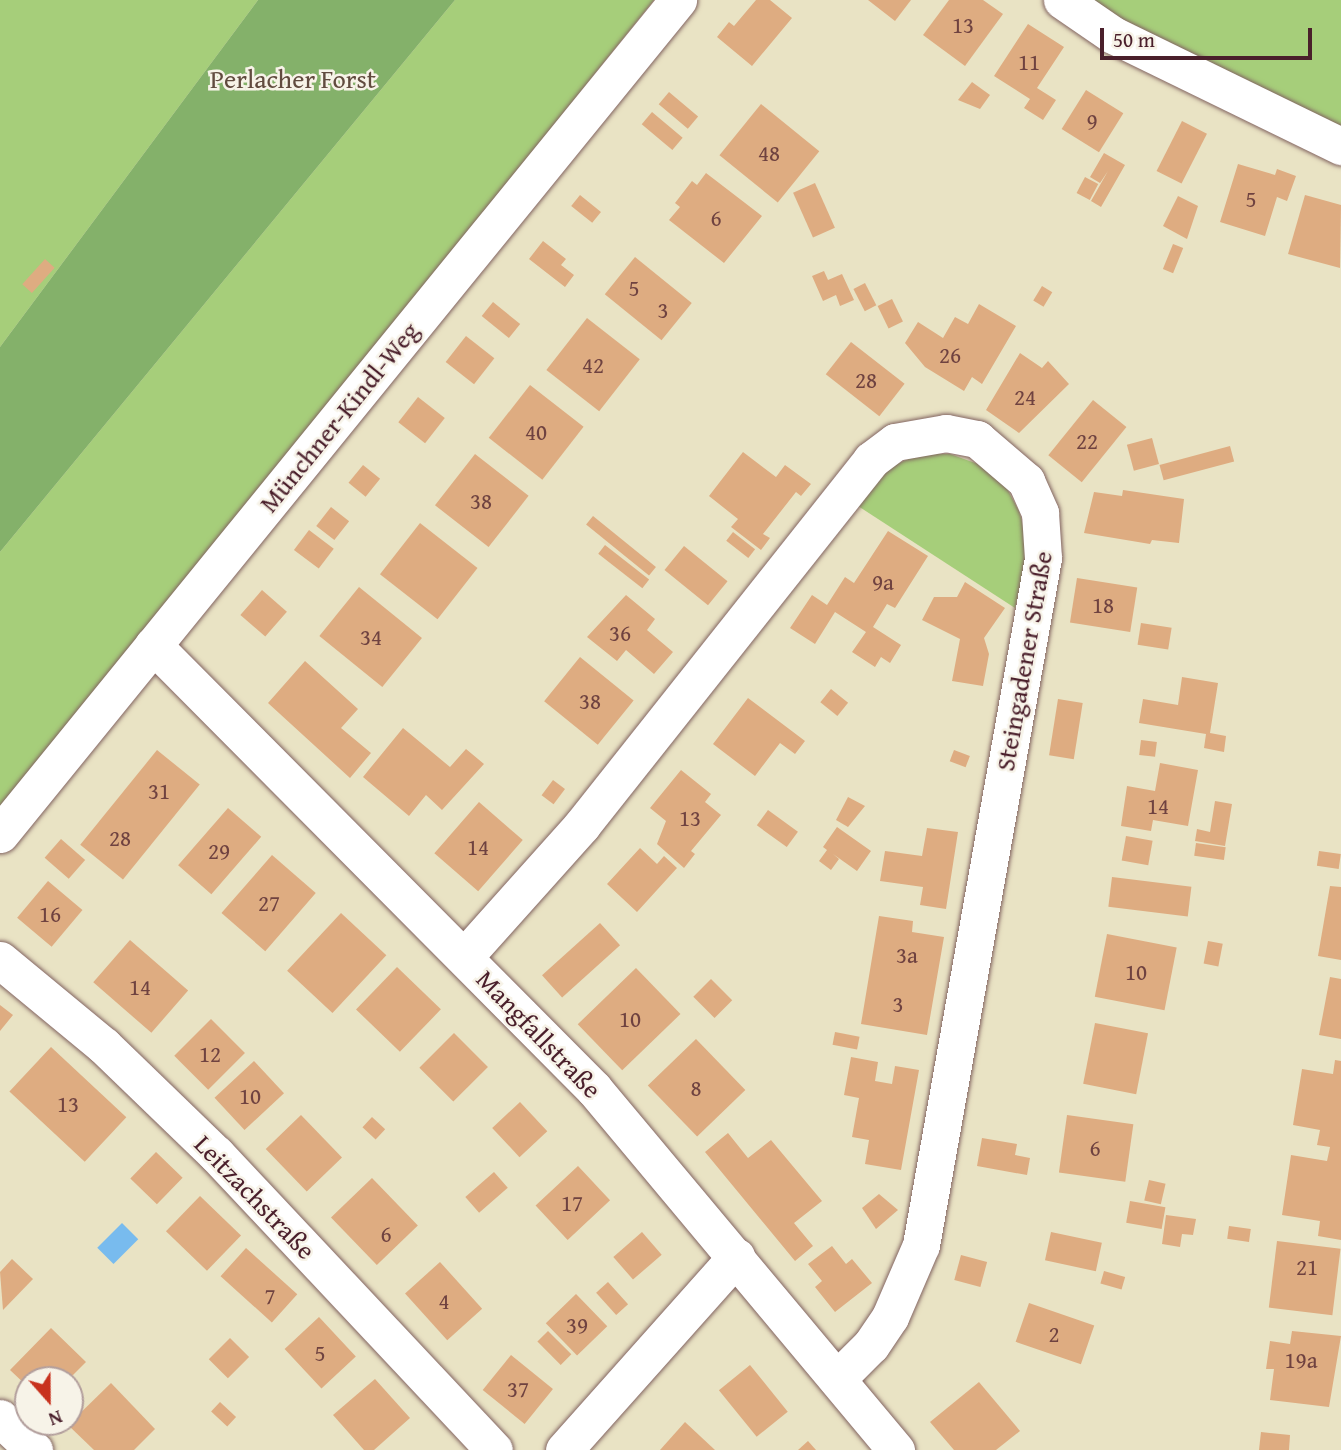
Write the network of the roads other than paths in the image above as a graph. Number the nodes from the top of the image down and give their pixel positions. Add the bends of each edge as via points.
1 (678, 0) edge
2 (1062, 0) edge
3 (1341, 146) edge
4 (153, 645) junction
5 (0, 834) edge
6 (465, 956) junction
7 (0, 960) edge
8 (736, 1257) junction
9 (837, 1379) junction
10 (0, 1418) edge
11 (34, 1450) edge
12 (494, 1450) edge
13 (564, 1450) edge
14 (896, 1450) edge

1 - 4 street, Münchner-Kindl-Weg
2 - 3 street via 1112,35
4 - 5 street, Münchner-Kindl-Weg
4 - 6 street, Mangfallstraße
6 - 8 street, Mangfallstraße via 594,1089
6 - 9 street, Steingadener Straße via 582,825 871,460 895,442 946,433 977,439 1026,481 1041,513 1043,558 922,1245 890,1317 871,1345
7 - 12 street, Leitzachstraße via 104,1046 216,1154
8 - 9 street, Mangfallstraße
8 - 13 street
9 - 14 street, Mangfallstraße
10 - 11 street

